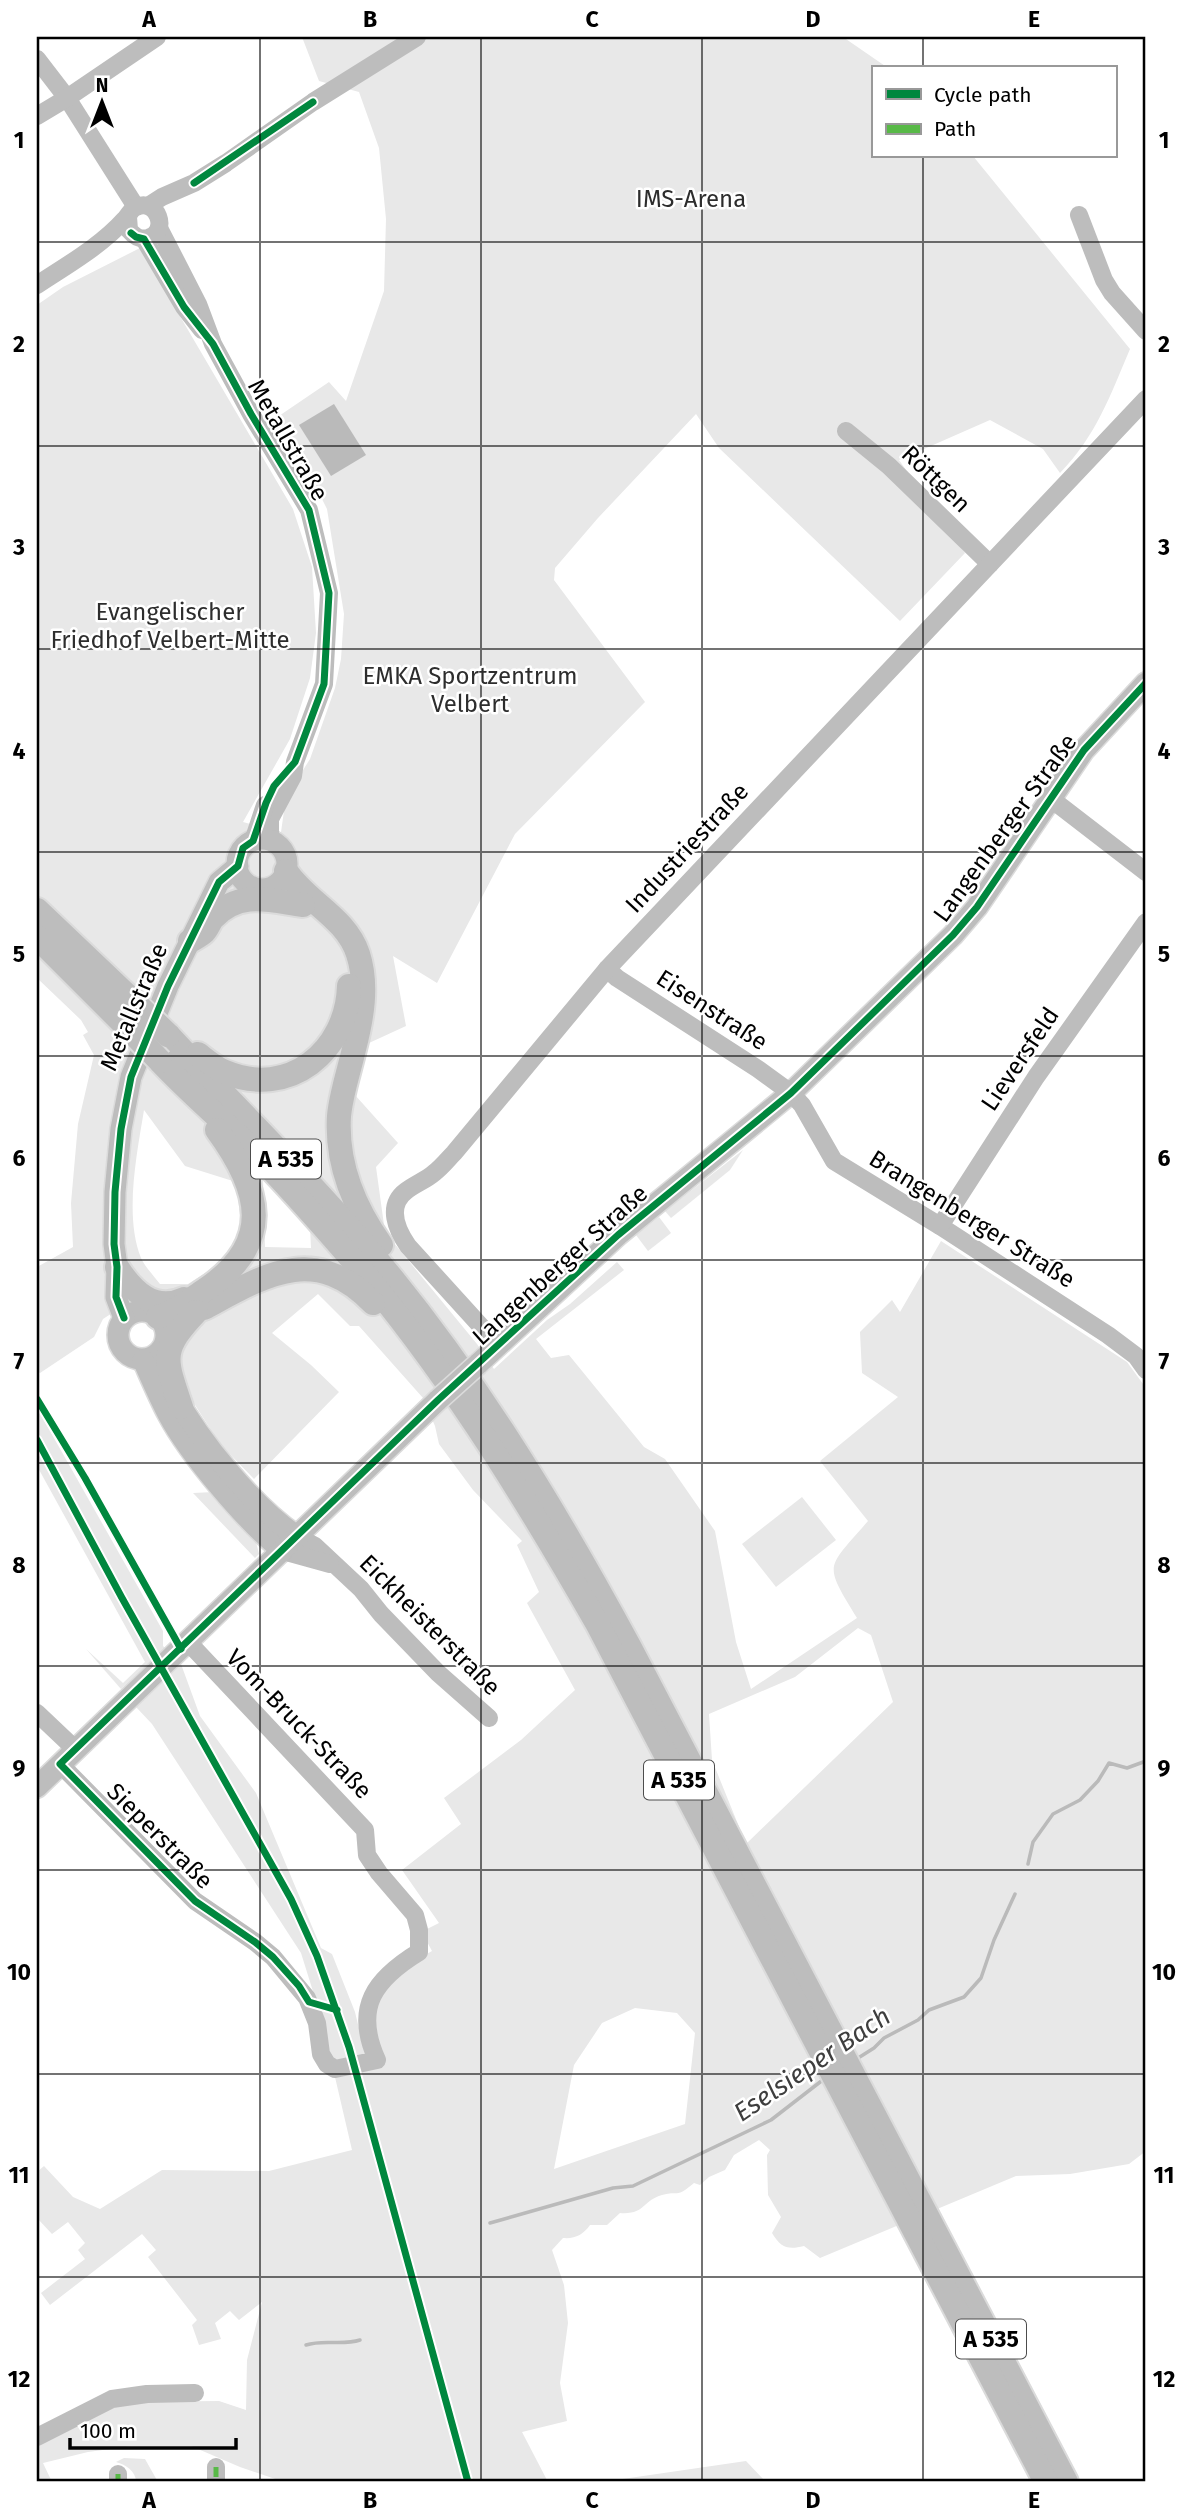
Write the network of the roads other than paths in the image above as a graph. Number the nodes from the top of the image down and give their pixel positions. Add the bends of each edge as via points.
1 (157, 37) edge
2 (417, 37) edge
3 (37, 58) edge
4 (67, 98) junction
5 (37, 116) edge
6 (1079, 215) dead end
7 (143, 220) junction
8 (37, 285) edge
9 (1146, 331) edge
10 (1146, 399) edge
11 (846, 431) dead end
12 (989, 564) junction
13 (1146, 683) edge
14 (1050, 798) junction
15 (261, 841) junction
16 (1146, 872) edge
17 (241, 873) junction
18 (281, 877) junction
19 (303, 905) junction
20 (37, 910) edge
21 (1146, 922) edge
22 (37, 937) edge
23 (190, 941) junction
24 (607, 969) junction
25 (168, 1035) junction
26 (185, 1087) junction
27 (791, 1093) junction
28 (940, 1226) junction
29 (117, 1268) junction
30 (399, 1287) junction
31 (206, 1289) junction
32 (196, 1312) junction
33 (147, 1318) junction
34 (400, 1318) junction
35 (501, 1343) junction
36 (149, 1357) junction
37 (1143, 1358) edge
38 (181, 1407) junction
39 (291, 1544) junction
40 (181, 1649) junction
41 (37, 1713) edge
42 (489, 1718) dead end
43 (67, 1756) junction
44 (37, 1787) edge
45 (769, 1932) junction
46 (377, 2060) joint
47 (908, 2199) junction
48 (195, 2393) dead end
49 (37, 2437) edge
50 (1046, 2482) edge
51 (1066, 2482) edge

1 - 4 street
2 - 7 street via 313,102
3 - 4 street, Metallstraße
4 - 5 street
4 - 7 street, Metallstraße
6 - 9 street via 1104,280
7 - 8 street
7 - 15 street, Metallstraße via 184,307 213,344 309,510 329,593 324,684 293,776
10 - 12 street, Industriestraße
11 - 12 street, Röttgen
12 - 24 street, Industriestraße
13 - 14 main road, Langenberger Straße via 1084,750
14 - 16 street
14 - 27 main road, Langenberger Straße via 977,907
15 - 17 main road via 240,854
15 - 18 main road via 283,850 287,860
17 - 18 main road via 257,888 270,887
17 - 23 main road, Metallstraße via 212,898
18 - 19 highway
18 - 30 highway via 296,884 344,929 359,956 361,1021 339,1115 339,1142 351,1195 393,1263
19 - 23 highway via 263,898 232,905
19 - 25 highway via 334,939 349,981 347,1011 335,1040 324,1052 297,1071 256,1079 216,1068
20 - 25 highway, A 535, bridge
21 - 28 street, Lieversfeld via 1036,1077
22 - 26 highway, A 535, bridge
23 - 29 main road, Metallstraße via 131,1077 115,1192
24 - 27 street, Eisenstraße
24 - 35 street, Industriestraße via 454,1153 437,1171 404,1192 397,1203 394,1217 408,1246
25 - 30 highway, A 535 via 354,1232
26 - 31 highway via 239,1163 252,1201 253,1223 242,1257
26 - 34 highway, A 535 via 292,1191
27 - 28 street, Brangenberger Straße via 834,1161
27 - 35 main road, Langenberger Straße via 618,1235
28 - 37 street, Brangenberger Straße
29 - 31 highway via 145,1299 158,1303 176,1303
29 - 33 main road, Metallstraße via 127,1295
30 - 45 highway, A 535 via 506,1434 583,1561
31 - 33 highway via 175,1310
32 - 33 highway
32 - 34 highway via 261,1277 302,1269 341,1278 380,1310
32 - 38 highway via 173,1338 169,1350 168,1364
33 - 36 main road via 165,1343
33 - 36 main road via 118,1326 117,1336 125,1353 133,1358
34 - 45 highway, A 535 via 491,1445 545,1532
35 - 39 main road, Langenberger Straße, bridge
36 - 38 main road
36 - 39 main road via 169,1416 188,1446 267,1539
38 - 39 main road via 225,1467 281,1525
39 - 40 main road, Langenberger Straße
39 - 42 street, Eickheisterstraße via 315,1546 438,1673
40 - 43 main road, Langenberger Straße
40 - 46 street, Vom-Bruck-Straße via 365,1830 367,1855 415,1915 419,1952 383,1978 370,2002 369,2033
41 - 43 street, Sieperstraße
43 - 44 main road, Langenberger Straße
43 - 46 street, Sieperstraße via 177,1885 256,1942 299,1986 314,2015 327,2064 335,2069
45 - 47 highway, A 535
47 - 50 highway, A 535
47 - 51 highway, A 535
48 - 49 street via 112,2399

